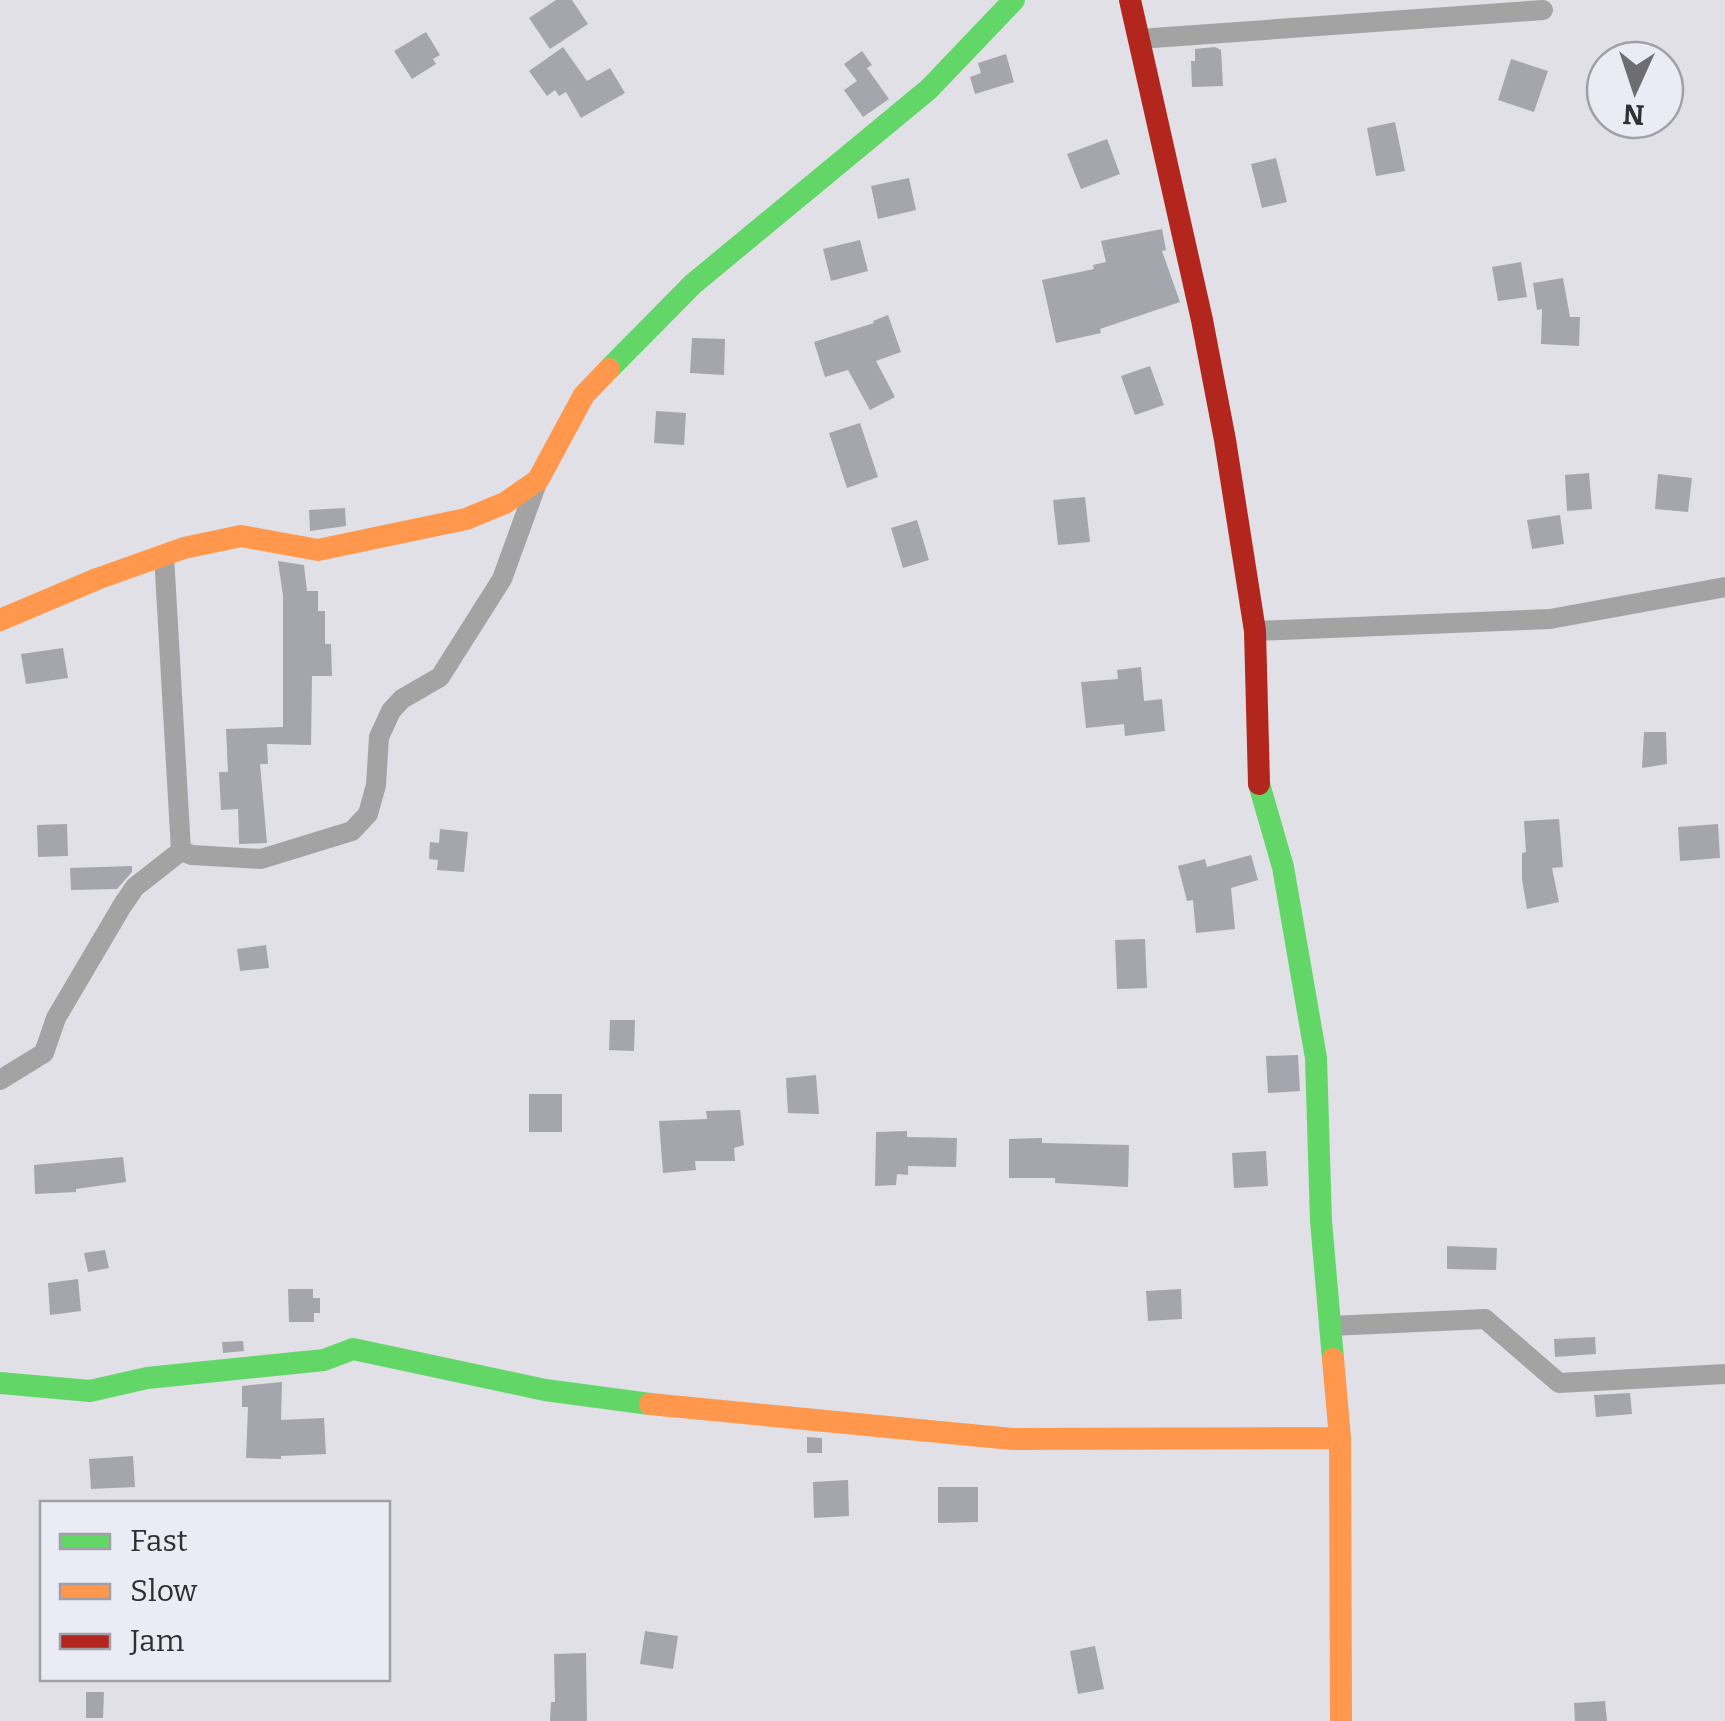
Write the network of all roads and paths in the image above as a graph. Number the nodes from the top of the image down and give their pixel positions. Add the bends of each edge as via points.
1 (1014, 0) edge
2 (1130, 0) edge
3 (1543, 10) dead end
4 (1138, 39) junction
5 (538, 480) junction
6 (164, 555) junction
7 (1725, 586) edge
8 (0, 620) edge
9 (1254, 631) junction
10 (181, 851) junction
11 (0, 1080) edge
12 (1330, 1326) junction
13 (1725, 1374) edge
14 (0, 1383) edge
15 (1340, 1438) junction
16 (1341, 1721) edge

1 - 5 street via 929,89 693,284 584,395
2 - 4 street
3 - 4 street
4 - 9 street via 1205,337
5 - 6 street via 466,518 318,550 241,536
5 - 10 street via 502,580 440,678 402,699 379,736 368,814 352,830 261,859
6 - 8 street
6 - 10 street
7 - 9 street via 1550,619
9 - 12 street via 1259,786 1283,866 1316,1058
10 - 11 street via 135,887 122,906 56,1018 44,1053
12 - 13 street via 1485,1320 1559,1382
12 - 15 street
14 - 15 street via 90,1391 147,1378 324,1360 353,1349 546,1390 1012,1439
15 - 16 street

